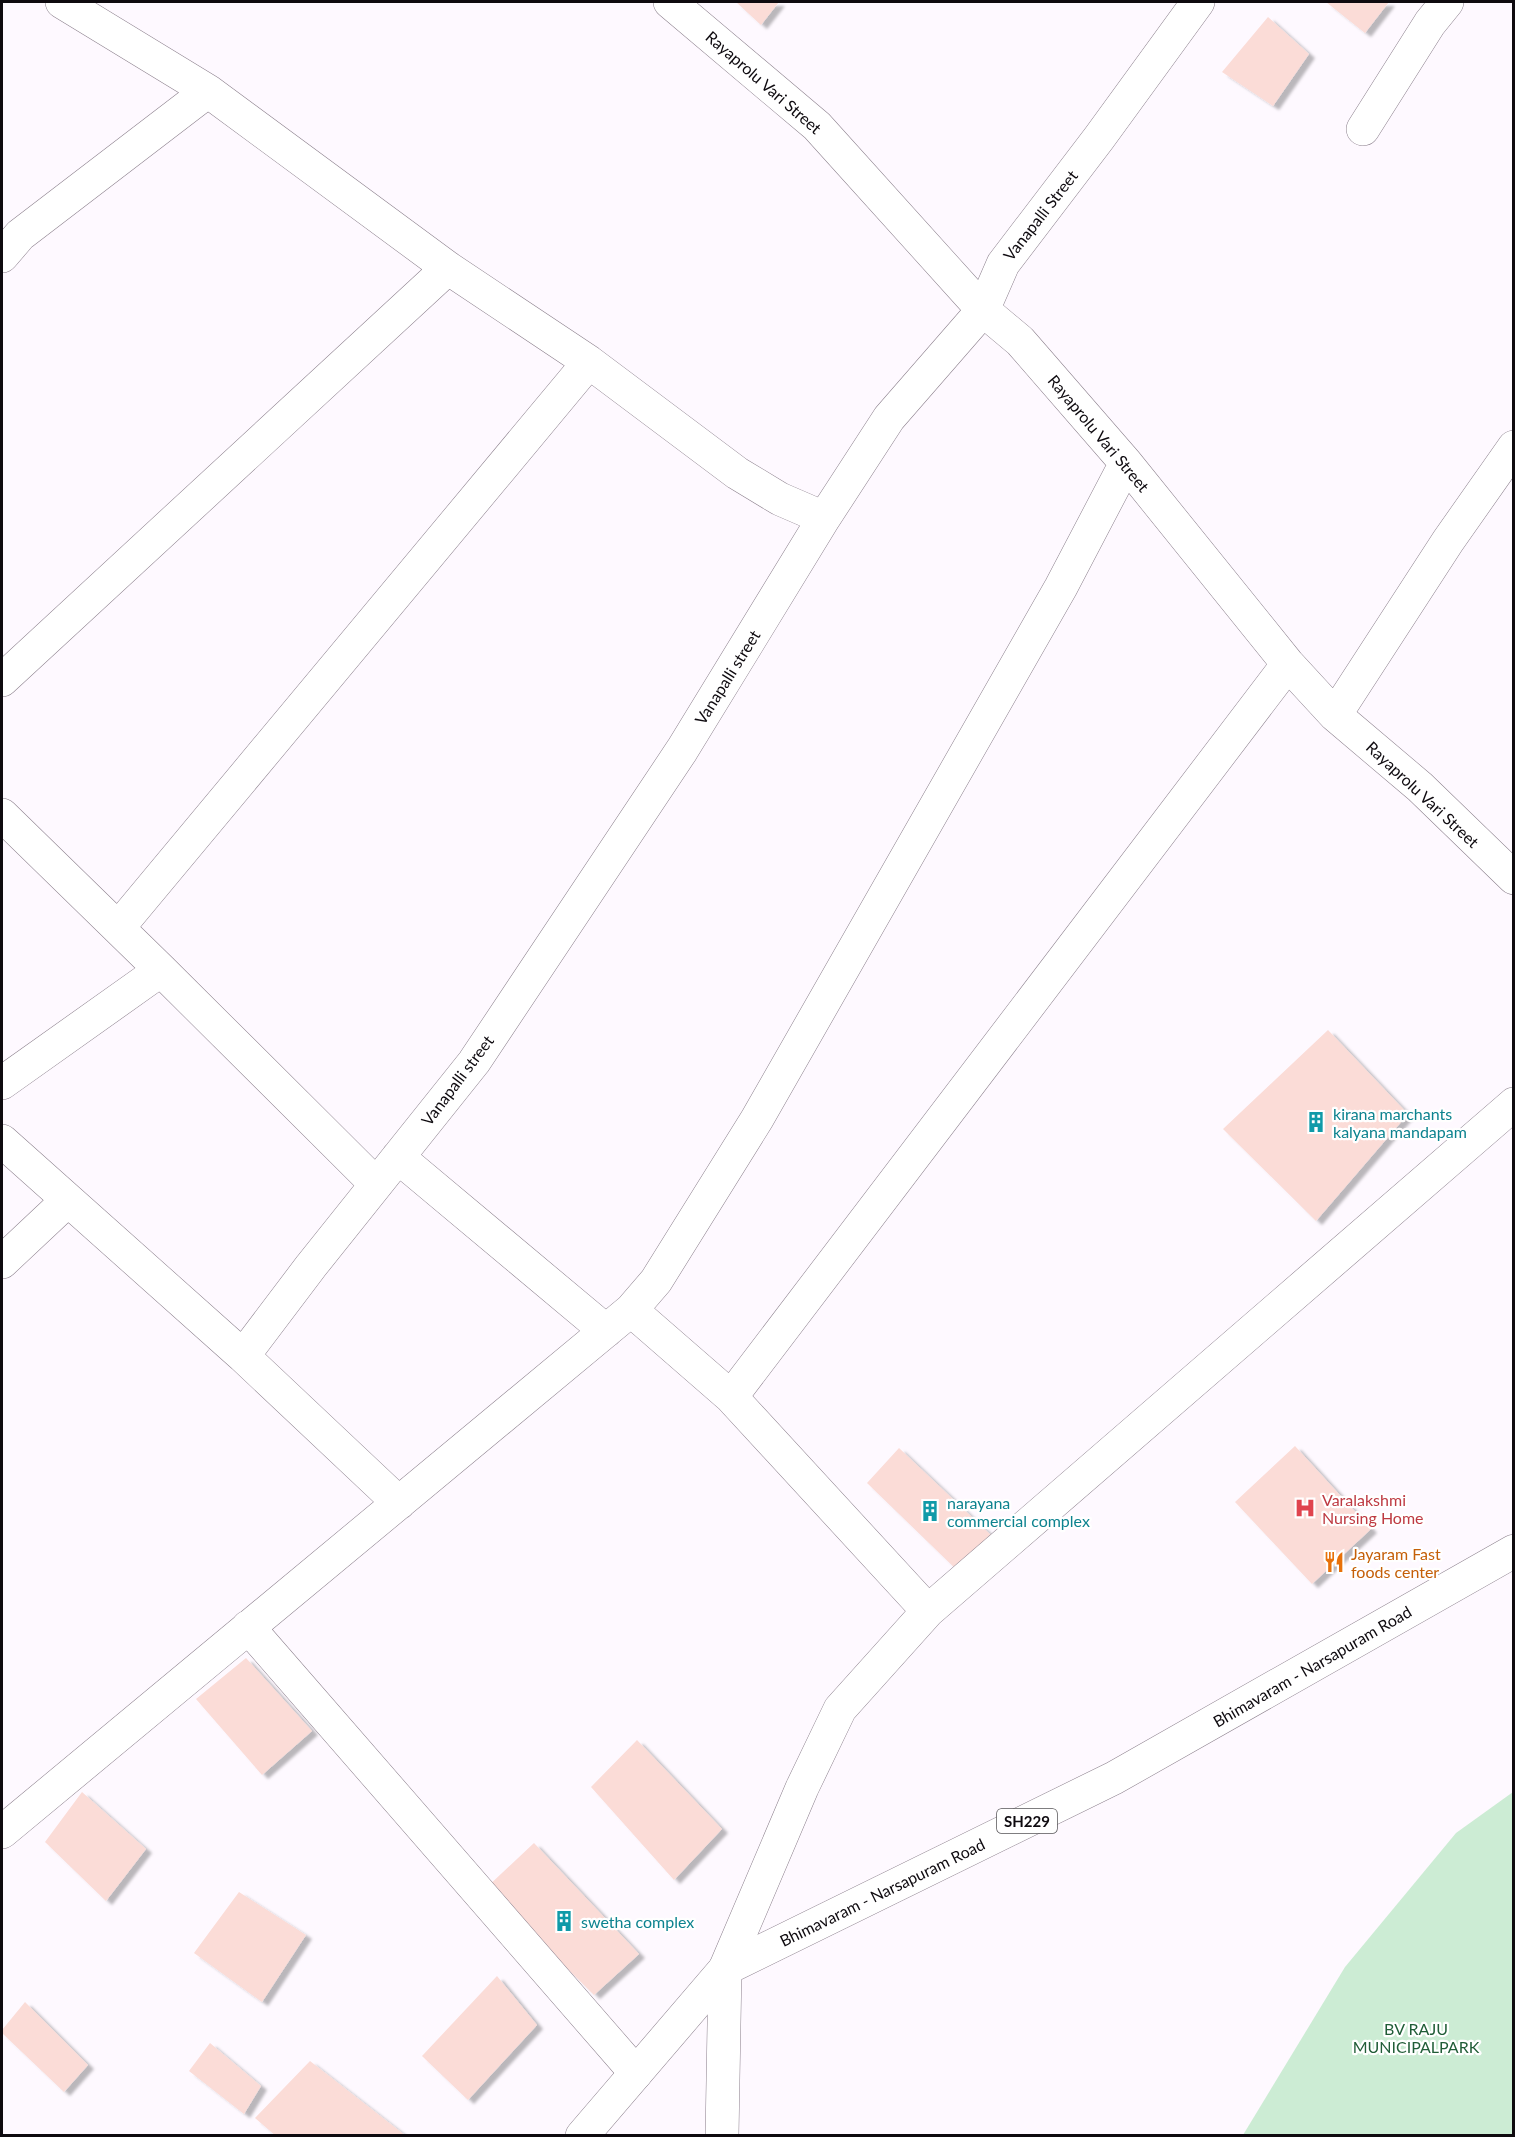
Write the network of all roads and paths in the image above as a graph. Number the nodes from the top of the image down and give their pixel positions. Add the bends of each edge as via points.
1 (62, 2) edge
2 (670, 2) edge
3 (1198, 2) edge
4 (1447, 2) edge
5 (208, 91) junction
6 (1363, 129) dead end
7 (2, 256) edge
8 (448, 268) junction
9 (983, 310) junction
10 (589, 362) junction
11 (1514, 447) edge
12 (1126, 463) junction
13 (824, 518) junction
14 (1288, 664) junction
15 (2, 680) edge
16 (1335, 715) junction
17 (2, 814) edge
18 (1514, 879) edge
19 (118, 928) junction
20 (161, 970) junction
21 (2, 1083) edge
22 (1514, 1104) edge
23 (2, 1141) edge
24 (398, 1157) junction
25 (376, 1184) junction
26 (68, 1200) junction
27 (2, 1262) edge
28 (631, 1310) junction
29 (606, 1331) junction
30 (243, 1356) junction
31 (731, 1397) junction
32 (399, 1503) junction
33 (1514, 1551) edge
34 (928, 1611) junction
35 (248, 1627) junction
36 (2, 1832) edge
37 (725, 1969) junction
38 (636, 2073) junction
39 (582, 2136) edge
40 (722, 2136) edge

1 - 5 street
2 - 9 street, Rayaprolu Vari Street via 817,126
3 - 9 street, Vanapalli Street via 1002,264
4 - 6 street
5 - 7 street via 20,235
5 - 8 street
8 - 10 street
8 - 15 street
9 - 12 street, Rayaprolu Vari Street via 1020,341
9 - 13 street, Vanapalli Street via 889,418
10 - 13 street via 737,473 780,499
10 - 19 street
11 - 16 street
12 - 14 street, Rayaprolu Vari Street
12 - 28 street via 1061,588 757,1119 656,1281
13 - 24 street, Vanapalli street via 682,750 590,889 474,1062
14 - 16 street, Rayaprolu Vari Street
14 - 31 street
16 - 18 street, Rayaprolu Vari Street via 1420,787
17 - 19 street
19 - 20 street
20 - 21 street
20 - 25 street
22 - 34 street
23 - 26 street
24 - 25 street, Vanapalli street
24 - 29 street
25 - 30 street, Vanapalli street
26 - 27 street
26 - 30 street
28 - 29 street
28 - 31 street
29 - 32 street
30 - 32 street
31 - 34 street
32 - 35 street
33 - 37 street, Bhimavaram - Narsapuram Road / SH229 via 1114,1778
34 - 37 street via 840,1709
35 - 36 street
35 - 38 street
37 - 38 street, Bhimavaram - Narsapuram Road / SH229
37 - 40 street
38 - 39 street, Bhimavaram - Narsapuram Road / SH229

